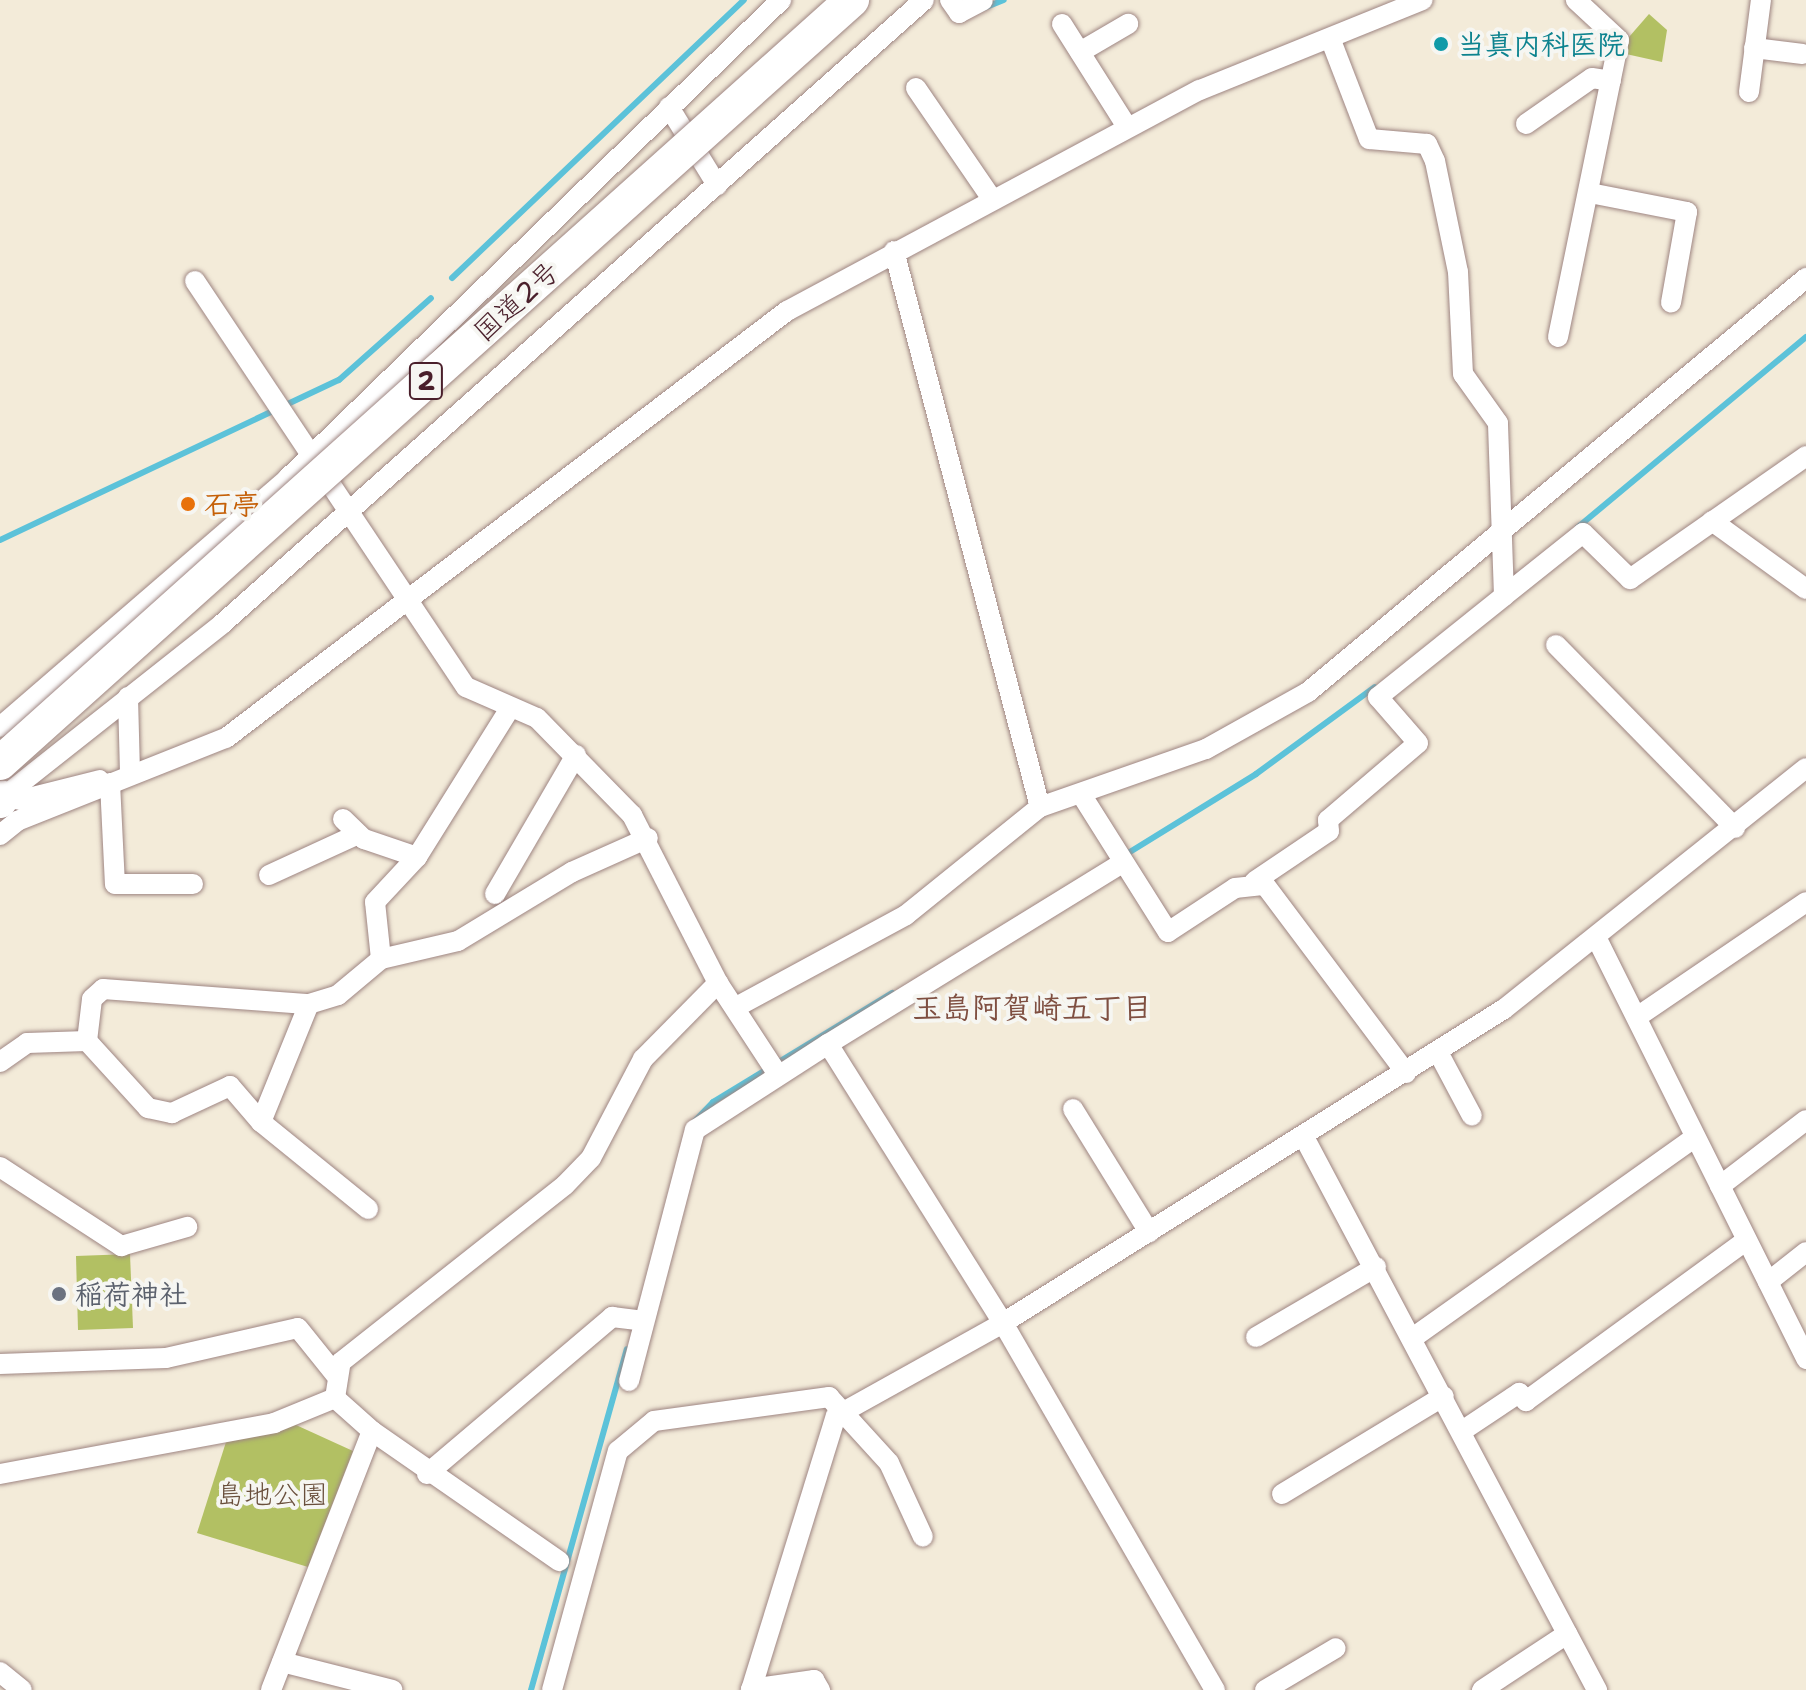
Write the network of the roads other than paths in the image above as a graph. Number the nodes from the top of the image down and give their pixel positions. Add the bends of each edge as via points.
1 (781, 0) edge
2 (852, 0) edge
3 (924, 0) edge
4 (950, 0) edge
5 (983, 0) edge
6 (1423, 0) edge
7 (1576, 0) edge
8 (1761, 0) edge
9 (1062, 24) dead end
10 (1128, 24) dead end
11 (1330, 38) junction
12 (1754, 48) junction
13 (1080, 52) junction
14 (1803, 54) dead end
15 (1611, 81) junction
16 (916, 88) dead end
17 (1749, 92) dead end
18 (669, 107) junction
19 (1526, 124) dead end
20 (1127, 127) junction
21 (717, 185) junction
22 (1590, 193) junction
23 (992, 199) junction
24 (894, 251) junction
25 (1806, 278) edge
26 (195, 281) dead end
27 (1671, 303) dead end
28 (1558, 337) dead end
29 (311, 452) junction
30 (1806, 456) edge
31 (348, 510) junction
32 (1712, 521) junction
33 (1497, 533) junction
34 (1806, 589) edge
35 (1502, 592) junction
36 (409, 598) junction
37 (1556, 645) dead end
38 (128, 697) junction
39 (510, 708) junction
40 (0, 727) edge
41 (576, 755) junction
42 (0, 763) edge
43 (1806, 768) edge
44 (130, 774) junction
45 (110, 783) junction
46 (1081, 794) junction
47 (1, 799) edge
48 (1040, 807) junction
49 (343, 819) dead end
50 (1735, 828) junction
51 (358, 834) junction
52 (0, 835) edge
53 (648, 838) junction
54 (417, 857) junction
55 (1121, 864) junction
56 (269, 875) dead end
57 (1255, 881) junction
58 (193, 884) dead end
59 (495, 894) dead end
60 (1806, 902) edge
61 (1598, 941) junction
62 (381, 959) junction
63 (718, 983) junction
64 (309, 1004) junction
65 (738, 1006) junction
66 (1637, 1017) junction
67 (87, 1041) junction
68 (828, 1044) junction
69 (1438, 1052) junction
70 (0, 1062) edge
71 (774, 1068) junction
72 (1406, 1073) junction
73 (1073, 1109) dead end
74 (1472, 1116) dead end
75 (1806, 1120) edge
76 (261, 1122) junction
77 (1304, 1137) junction
78 (1695, 1137) junction
79 (0, 1167) edge
80 (1720, 1186) junction
81 (368, 1209) dead end
82 (187, 1227) dead end
83 (1149, 1232) junction
84 (1747, 1240) junction
85 (1806, 1252) edge
86 (1376, 1267) junction
87 (1768, 1282) junction
88 (638, 1320) junction
89 (1003, 1323) junction
90 (1256, 1337) dead end
91 (1414, 1337) junction
92 (1803, 1344) edge
93 (0, 1364) edge
94 (335, 1374) junction
95 (629, 1381) dead end
96 (1444, 1396) junction
97 (335, 1398) junction
98 (845, 1411) junction
99 (372, 1431) junction
100 (1462, 1431) junction
101 (0, 1474) edge
102 (427, 1474) junction
103 (1282, 1494) dead end
104 (923, 1537) dead end
105 (559, 1561) dead end
106 (1567, 1634) junction
107 (1336, 1648) dead end
108 (282, 1662) junction
109 (0, 1672) edge
110 (22, 1690) edge
111 (271, 1690) edge
112 (393, 1690) edge
113 (552, 1690) edge
114 (751, 1690) edge
115 (820, 1690) edge
116 (1215, 1690) edge
117 (1265, 1690) edge
118 (1482, 1690) edge
119 (1597, 1690) edge

1 - 18 street
2 - 42 highway, 国道2号 / 2, bridge
3 - 21 street
4 - 5 street via 959,13
6 - 11 street
7 - 15 street via 1619,40
8 - 12 street
9 - 13 street
10 - 13 street
11 - 20 street
11 - 33 street via 1369,139 1427,144 1435,161 1458,272 1463,374 1498,423
12 - 14 street
12 - 17 street
13 - 20 street
15 - 19 street via 1592,78
15 - 22 street
16 - 23 street
18 - 21 street
18 - 29 street
20 - 23 street
21 - 31 street
22 - 27 street via 1687,212
22 - 28 street
23 - 24 street
24 - 36 street via 726,352
24 - 48 street
25 - 33 street
26 - 29 street
29 - 31 street
29 - 40 street
30 - 32 street
31 - 36 street
31 - 38 street
32 - 34 street
32 - 35 street via 1630,579 1583,533
33 - 35 street
33 - 46 street via 1276,713 1206,749
35 - 57 street via 1378,697 1418,743 1328,820 1329,831
36 - 39 street via 466,687
36 - 44 street via 226,738
37 - 50 street
38 - 44 street
38 - 47 street
39 - 41 street via 537,718
39 - 54 street
41 - 53 street
41 - 59 street
43 - 50 street
44 - 45 street
45 - 47 street via 80,781
45 - 52 street
45 - 58 street via 115,884
46 - 48 street
46 - 55 street
48 - 65 street via 906,915
49 - 51 street
50 - 61 street
51 - 54 street
51 - 56 street
53 - 62 street via 458,941
53 - 63 street
54 - 62 street via 375,902
55 - 57 street via 1168,932
55 - 68 street
57 - 72 street
60 - 66 street
61 - 66 street
61 - 69 street
62 - 64 street via 338,995
63 - 65 street
63 - 94 street via 643,1059 591,1158 565,1185 351,1352
64 - 67 street via 103,989 92,999
64 - 76 street
65 - 71 street
66 - 78 street
67 - 70 street via 27,1043
67 - 76 street via 148,1108 172,1113 230,1086
68 - 71 street
68 - 89 street
69 - 72 street
69 - 74 street
71 - 88 street via 695,1130
72 - 77 street
73 - 83 street
75 - 80 street
76 - 81 street
77 - 83 street
77 - 86 street
78 - 80 street
78 - 91 street
79 - 82 street via 121,1246
80 - 84 street
83 - 89 street
84 - 87 street
84 - 100 street via 1526,1401 1519,1393
85 - 87 street
86 - 90 street
86 - 91 street
87 - 92 street
88 - 95 street
88 - 102 street via 612,1317
89 - 98 street
89 - 116 street
91 - 96 street
93 - 94 street via 166,1358 298,1328
94 - 97 street
96 - 100 street
96 - 103 street
97 - 99 street
97 - 101 street via 274,1423
98 - 104 street via 871,1452 889,1463
98 - 113 street via 829,1397 654,1421 633,1432 618,1451
98 - 114 street via 829,1424
99 - 102 street
99 - 108 street
100 - 106 street
102 - 105 street
106 - 118 street
106 - 119 street
107 - 117 street
108 - 111 street
108 - 112 street
109 - 110 street
114 - 115 street via 814,1680

